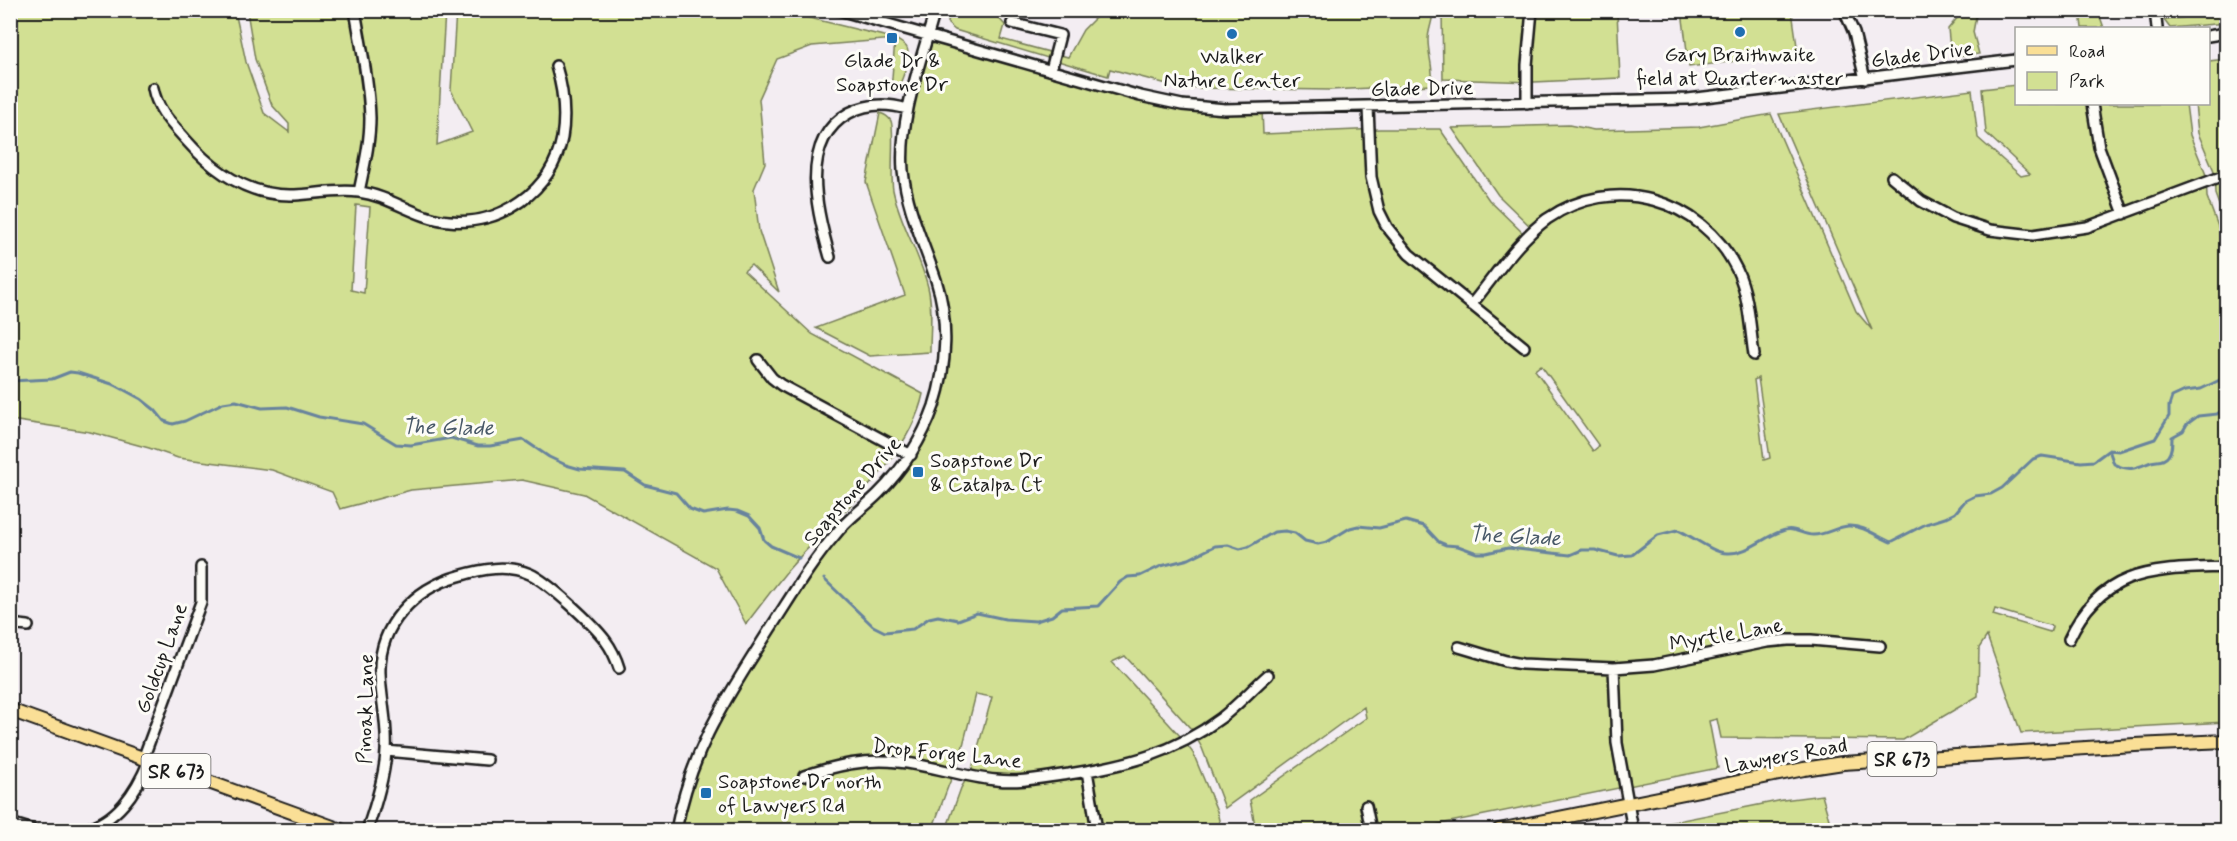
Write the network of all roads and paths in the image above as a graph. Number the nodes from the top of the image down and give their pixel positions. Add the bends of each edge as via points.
1 (355, 10) edge
2 (839, 10) edge
3 (935, 10) edge
4 (1532, 10) edge
5 (1844, 10) edge
6 (2155, 10) edge
7 (1012, 23) dead end
8 (2157, 27) edge
9 (2226, 33) edge
10 (928, 36) junction
11 (2210, 36) edge
12 (2015, 60) edge
13 (556, 66) dead end
14 (1051, 70) junction
15 (1865, 79) junction
16 (153, 88) dead end
17 (1527, 103) junction
18 (2092, 105) edge
19 (1368, 107) junction
20 (907, 109) junction
21 (2226, 175) edge
22 (1892, 177) dead end
23 (359, 192) junction
24 (2124, 214) junction
25 (830, 257) dead end
26 (1472, 305) junction
27 (1524, 347) dead end
28 (1754, 355) dead end
29 (758, 360) dead end
30 (910, 454) junction
31 (201, 567) dead end
32 (2226, 567) edge
33 (10, 624) edge
34 (28, 626) dead end
35 (2069, 639) dead end
36 (1880, 646) dead end
37 (1459, 647) dead end
38 (619, 668) dead end
39 (1614, 668) junction
40 (1268, 675) dead end
41 (10, 710) edge
42 (2226, 741) edge
43 (386, 751) junction
44 (146, 760) junction
45 (487, 760) dead end
46 (1087, 771) junction
47 (804, 776) dead end
48 (1627, 805) junction
49 (1366, 806) dead end
50 (10, 824) edge
51 (33, 831) edge
52 (82, 831) edge
53 (341, 831) edge
54 (367, 831) edge
55 (676, 831) edge
56 (1097, 831) edge
57 (1371, 831) edge
58 (1500, 831) edge
59 (1633, 831) edge

1 - 23 street via 370,118
2 - 10 street, Glade Drive
3 - 10 street, Soapstone Drive
4 - 17 street
5 - 15 street
6 - 8 street
7 - 14 street via 1060,35
9 - 11 street
10 - 14 street, Glade Drive
10 - 20 street, Soapstone Drive
12 - 15 street, Glade Drive
13 - 23 street via 563,101 562,138 549,172 521,202 492,217 448,221
14 - 19 street, Glade Drive via 1182,105 1225,110
15 - 17 street, Glade Drive via 1708,97
16 - 23 street via 165,117 202,158 228,178 276,194
17 - 19 street, Glade Drive
18 - 24 street via 2099,147
19 - 26 street via 1371,177 1387,227 1409,254
20 - 25 street via 882,104 858,109 836,123 823,141 816,165 816,195
20 - 30 street, Soapstone Drive via 903,148 906,193 937,283 945,336 936,398
21 - 24 street
22 - 24 street via 1940,212 2011,234 2048,234 2087,227
26 - 27 street
26 - 28 street via 1532,232 1564,208 1593,198 1645,198 1692,217 1727,254 1742,282
29 - 30 street via 781,385
30 - 55 street, Soapstone Drive via 816,558 720,707 696,757
31 - 44 street, Goldcup Lane via 201,602
32 - 35 street via 2154,571 2124,579 2099,598
33 - 34 street
36 - 39 street, Myrtle Lane via 1788,640 1654,665
37 - 39 street, Myrtle Lane via 1506,662
38 - 43 street, Pinoak Lane via 604,639 542,580 505,568 455,577 436,584 411,602 385,642 380,672
39 - 48 street via 1617,743
40 - 46 street, Drop Forge Lane via 1221,718 1180,744 1136,761
41 - 44 main road, SR 673
42 - 48 main road, Lawyers Road / SR 673 via 1864,761 1804,769
43 - 45 street
43 - 54 street, Pinoak Lane
44 - 52 street, Goldcup Lane via 141,781 124,805 98,825
44 - 53 main road, SR 673
46 - 47 street, Drop Forge Lane via 1006,781 882,760
46 - 56 street
48 - 58 main road, Lawyers Road / SR 673
48 - 59 street
49 - 57 street
50 - 51 street

